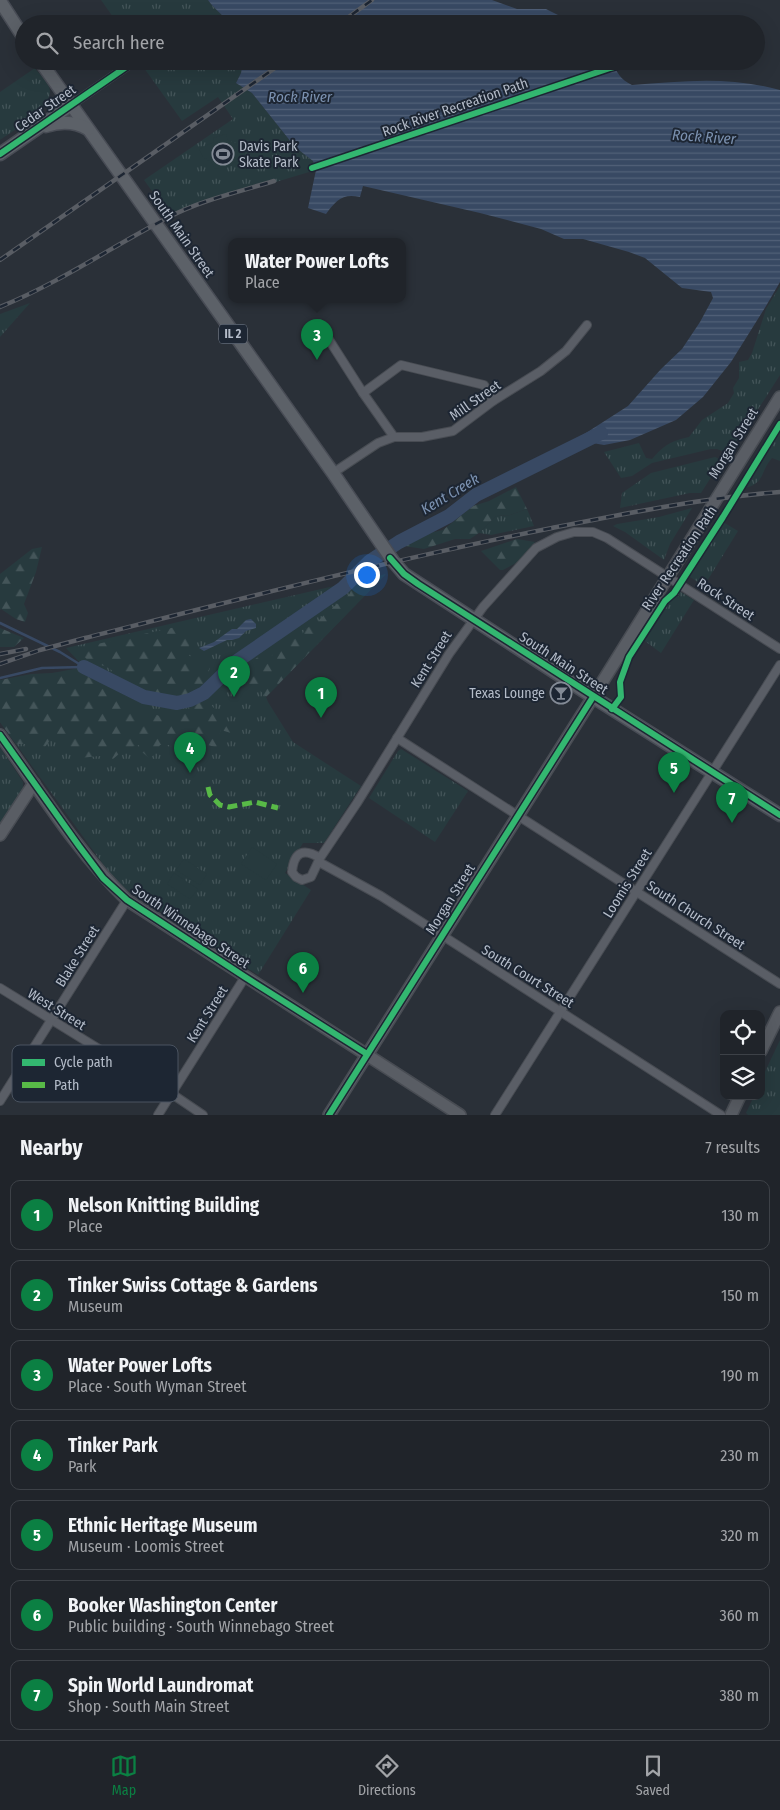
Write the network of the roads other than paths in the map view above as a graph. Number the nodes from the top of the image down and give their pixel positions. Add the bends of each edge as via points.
1 (0, 1) edge
2 (15, 24) edge
3 (47, 70) edge
4 (120, 70) edge
5 (72, 105) junction
6 (38, 128) junction
7 (89, 130) junction
8 (0, 154) edge
9 (319, 324) dead end
10 (587, 325) dead end
11 (363, 393) junction
12 (780, 396) edge
13 (494, 401) junction
14 (394, 437) junction
15 (333, 473) junction
16 (607, 538) joint
17 (668, 577) junction
18 (472, 619) junction
19 (780, 649) edge
20 (780, 665) edge
21 (593, 697) junction
22 (0, 735) edge
23 (397, 738) junction
24 (712, 772) junction
25 (34, 783) junction
26 (780, 815) edge
27 (518, 816) junction
28 (0, 835) edge
29 (320, 860) joint
30 (636, 891) junction
31 (126, 900) junction
32 (442, 936) junction
33 (245, 977) junction
34 (780, 984) edge
35 (0, 988) edge
36 (561, 1012) junction
37 (780, 1012) edge
38 (51, 1021) junction
39 (765, 1043) edge
40 (36, 1045) edge
41 (91, 1045) edge
42 (366, 1054) junction
43 (12, 1082) edge
44 (178, 1084) edge
45 (178, 1098) edge
46 (738, 1100) edge
47 (0, 1101) edge
48 (167, 1102) edge
49 (158, 1115) edge
50 (202, 1115) edge
51 (329, 1115) edge
52 (460, 1115) edge
53 (495, 1115) edge
54 (721, 1115) edge
55 (731, 1115) edge

1 - 2 main road
3 - 5 main road, South Main Street / IL 2
4 - 5 street, Cedar Street
5 - 6 main road, Cedar Street
5 - 7 main road, South Main Street / IL 2
6 - 7 main road via 67,122
6 - 8 main road, Cedar Street
7 - 15 main road, South Main Street / IL 2
9 - 11 street
10 - 13 street, Mill Street via 566,351
11 - 13 street via 401,365 484,385
11 - 14 street
12 - 17 main road, Morgan Street
13 - 14 street, Mill Street via 453,431 422,437
14 - 15 street, Mill Street via 378,442
15 - 18 main road, South Main Street / IL 2 via 404,574
16 - 17 street, Rock Street
16 - 18 street, Kent Street via 593,532 574,532 536,548
17 - 19 street, Rock Street
17 - 21 main road, Morgan Street
18 - 21 main road, South Main Street / IL 2
18 - 23 street, Kent Street
20 - 24 street, Loomis Street
21 - 24 main road, South Main Street / IL 2
21 - 27 main road, Morgan Street
22 - 25 main road, South Winnebago Street
23 - 27 street, South Church Street
23 - 29 street, Kent Street
24 - 26 main road, South Main Street / IL 2
24 - 30 street, Loomis Street
25 - 28 main road
25 - 31 main road, South Winnebago Street via 98,871
27 - 30 street, South Church Street
27 - 32 main road, Morgan Street
29 - 32 street, South Court Street
30 - 34 street, South Church Street
30 - 36 street, Loomis Street
31 - 33 main road, South Winnebago Street
31 - 38 street, Blake Street
32 - 36 street, South Court Street
32 - 42 main road, Morgan Street
33 - 42 main road, South Winnebago Street
33 - 44 street, Kent Street
35 - 38 street, West Street
36 - 53 street, Loomis Street
36 - 54 street, South Court Street
37 - 39 main road
38 - 40 street, Blake Street
38 - 41 street, West Street
42 - 51 main road, Morgan Street
42 - 52 main road, South Winnebago Street
43 - 47 street, Blake Street
45 - 50 street, West Street
46 - 55 main road
48 - 49 street, Kent Street

